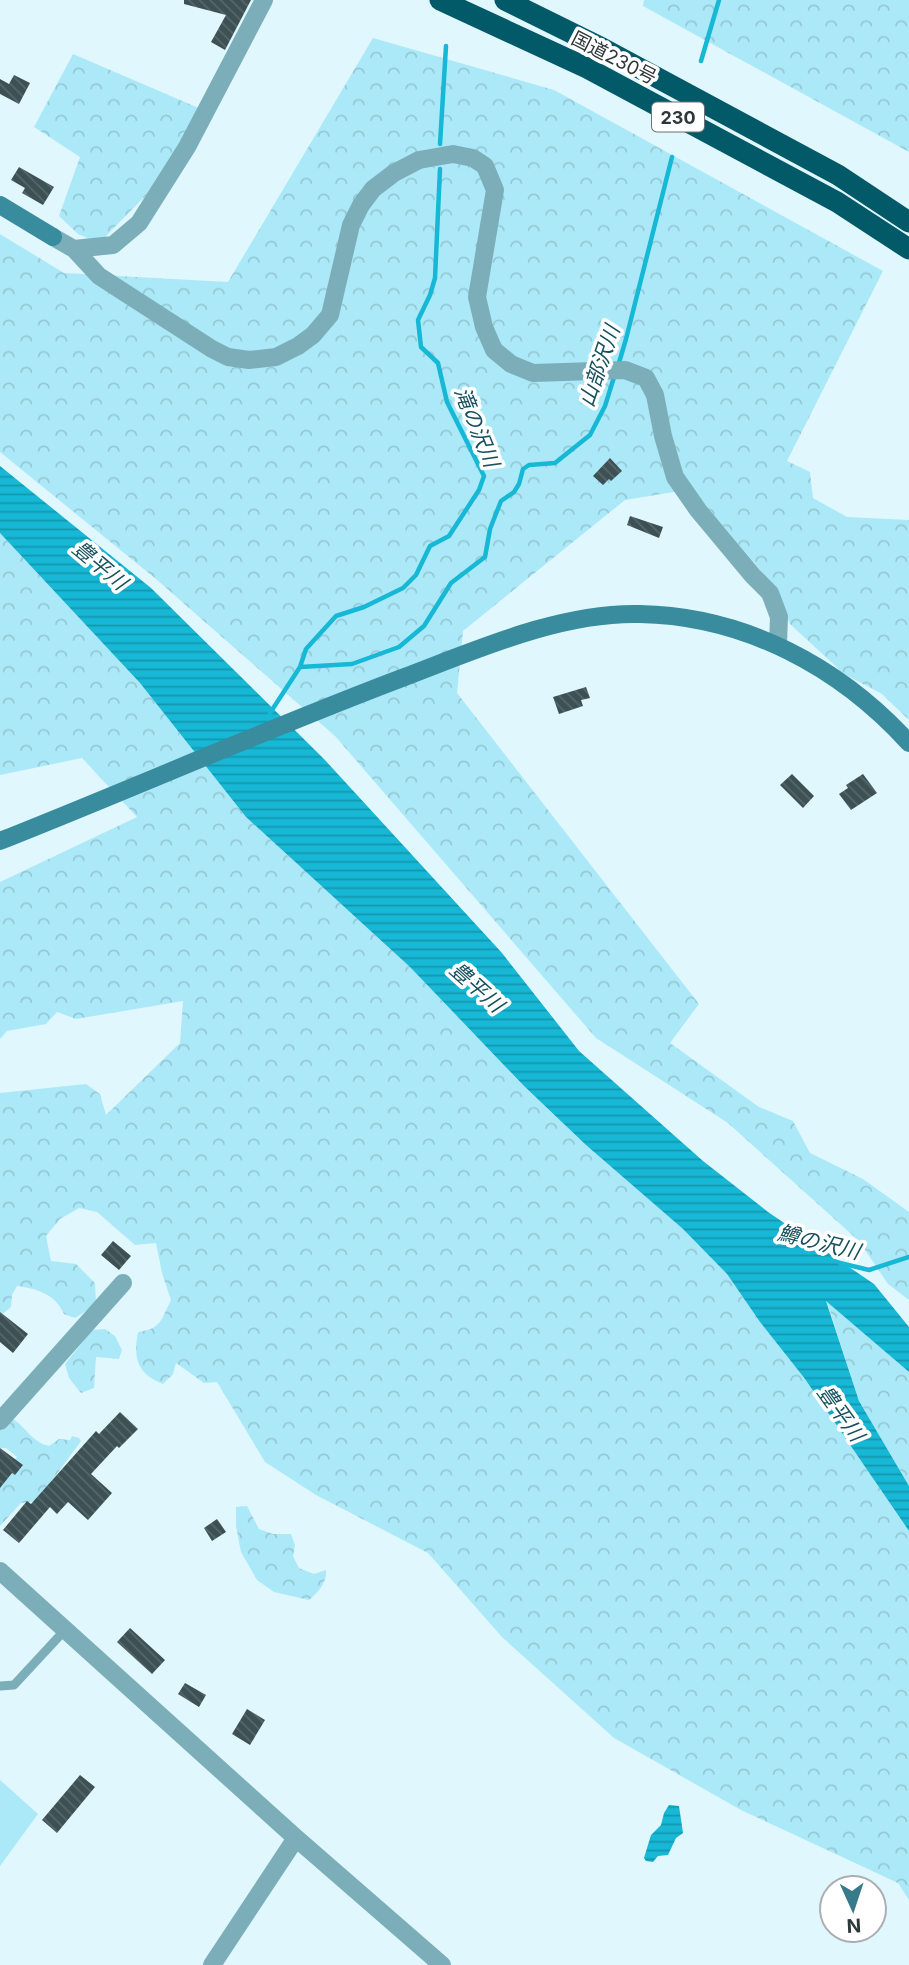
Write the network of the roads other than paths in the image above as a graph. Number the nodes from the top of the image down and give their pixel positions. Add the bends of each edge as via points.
1 (264, 0) edge
2 (439, 0) edge
3 (505, 0) edge
4 (0, 205) edge
5 (909, 222) edge
6 (74, 249) junction
7 (909, 249) edge
8 (778, 645) junction
9 (909, 743) edge
10 (0, 841) edge
11 (123, 1283) dead end
12 (0, 1421) edge
13 (0, 1571) edge
14 (65, 1630) junction
15 (0, 1686) edge
16 (296, 1838) junction
17 (212, 1965) edge
18 (442, 1965) edge

1 - 6 street via 187,147 139,223 113,245
2 - 7 highway, 国道230号 / 230 via 599,74 837,202
3 - 5 highway, 国道230号 / 230 via 826,169
4 - 6 street
6 - 8 street via 99,276 212,349 249,360 276,356 313,335 330,314 352,225 373,189 419,160 453,154 473,158 485,166 495,190 477,297 494,350 533,373 619,370 646,378 656,394 675,477 770,593 779,617
8 - 9 street via 832,675
8 - 10 street via 730,627 668,615 610,615 529,632 346,699
11 - 12 street
13 - 14 street
14 - 15 lane via 14,1685
14 - 16 street
16 - 17 street
16 - 18 street

